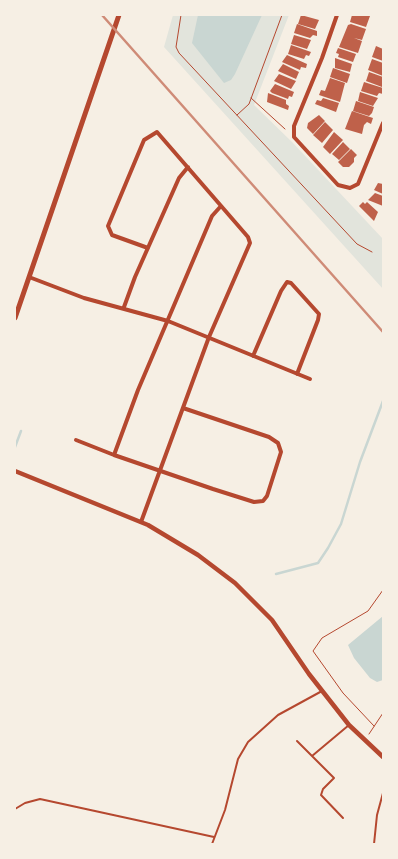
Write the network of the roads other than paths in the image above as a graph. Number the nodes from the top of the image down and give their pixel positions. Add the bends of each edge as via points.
1 (118, 15) edge
2 (337, 15) edge
3 (383, 123) edge
4 (188, 167) junction
5 (221, 206) junction
6 (148, 248) junction
7 (29, 277) junction
8 (124, 307) junction
9 (15, 318) edge
10 (168, 321) junction
11 (209, 337) junction
12 (253, 356) junction
13 (297, 374) junction
14 (310, 380) dead end
15 (183, 408) junction
16 (76, 440) dead end
17 (114, 456) junction
18 (158, 471) junction
19 (15, 472) edge
20 (141, 522) junction
21 (322, 691) junction
22 (349, 725) junction
23 (297, 741) dead end
24 (312, 756) junction
25 (383, 758) edge
26 (383, 792) edge
27 (15, 809) edge
28 (343, 818) dead end
29 (214, 837) junction
30 (212, 844) edge
31 (374, 844) edge

1 - 7 main road
2 - 3 street via 294,126 294,136 338,184 350,188 358,184
4 - 5 street
4 - 6 street via 179,178
4 - 6 street via 157,132 144,140 108,226 112,235
5 - 10 street via 212,216
5 - 11 street via 250,243
6 - 8 street
7 - 8 street via 91,300
7 - 9 main road
8 - 10 street
10 - 11 street
10 - 17 street
11 - 12 street
11 - 15 street
12 - 13 street
12 - 13 street via 281,291 287,282 291,282 319,314
13 - 14 street
15 - 18 street
15 - 18 street via 275,440 281,452 267,496 259,503 254,502
16 - 17 street
17 - 18 street
18 - 20 street
19 - 20 street
20 - 21 street via 198,555 235,583 272,620
21 - 22 street
21 - 29 lane via 278,715 248,742 238,759 225,810
22 - 24 lane
22 - 25 street
23 - 24 lane
24 - 28 lane via 334,778 322,794
26 - 31 lane
27 - 29 lane via 40,799
29 - 30 lane

